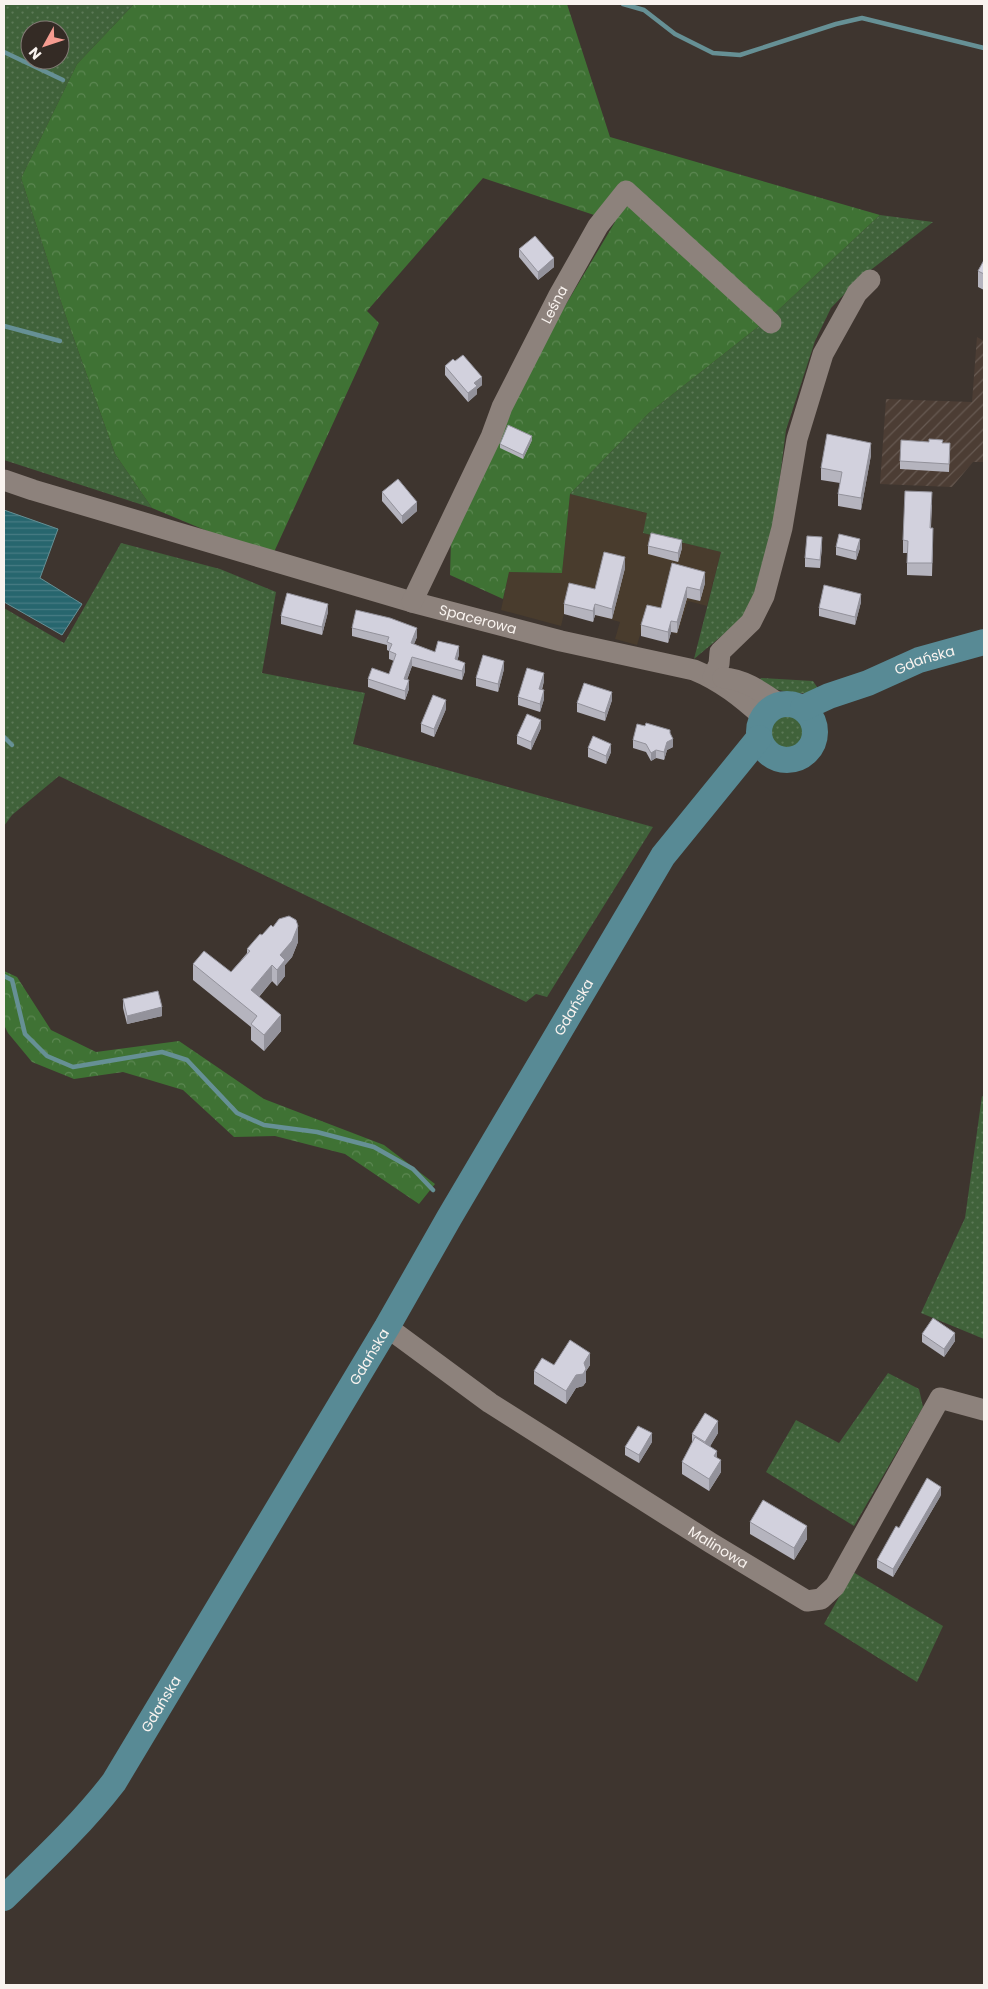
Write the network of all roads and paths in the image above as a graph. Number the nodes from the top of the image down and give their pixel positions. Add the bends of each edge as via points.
1 (870, 280) dead end
2 (771, 323) dead end
3 (4, 480) edge
4 (412, 602) junction
5 (984, 642) edge
6 (713, 677) junction
7 (868, 683) junction
8 (776, 725) junction
9 (816, 732) junction
10 (387, 1326) junction
11 (984, 1410) edge
12 (4, 1898) edge

1 - 6 street via 857,293 823,354 797,439 782,528 764,596 751,622 720,652
2 - 4 street, Leśna via 626,191 598,226 558,296 502,407 491,437
3 - 4 street, Spacerowa
4 - 6 street, Spacerowa
5 - 7 main road, Gdańska via 919,660
6 - 8 street, Spacerowa via 731,678 749,685
7 - 8 main road, Gdańska via 829,696
7 - 9 main road, Gdańska
8 - 9 main road via 812,719
8 - 9 main road via 784,761 796,760 807,754 814,744
8 - 10 main road, Gdańska via 663,856
10 - 11 street, Malinowa via 490,1404 808,1602 821,1599 835,1586 940,1398
10 - 12 main road, Gdańska via 114,1782 95,1807

